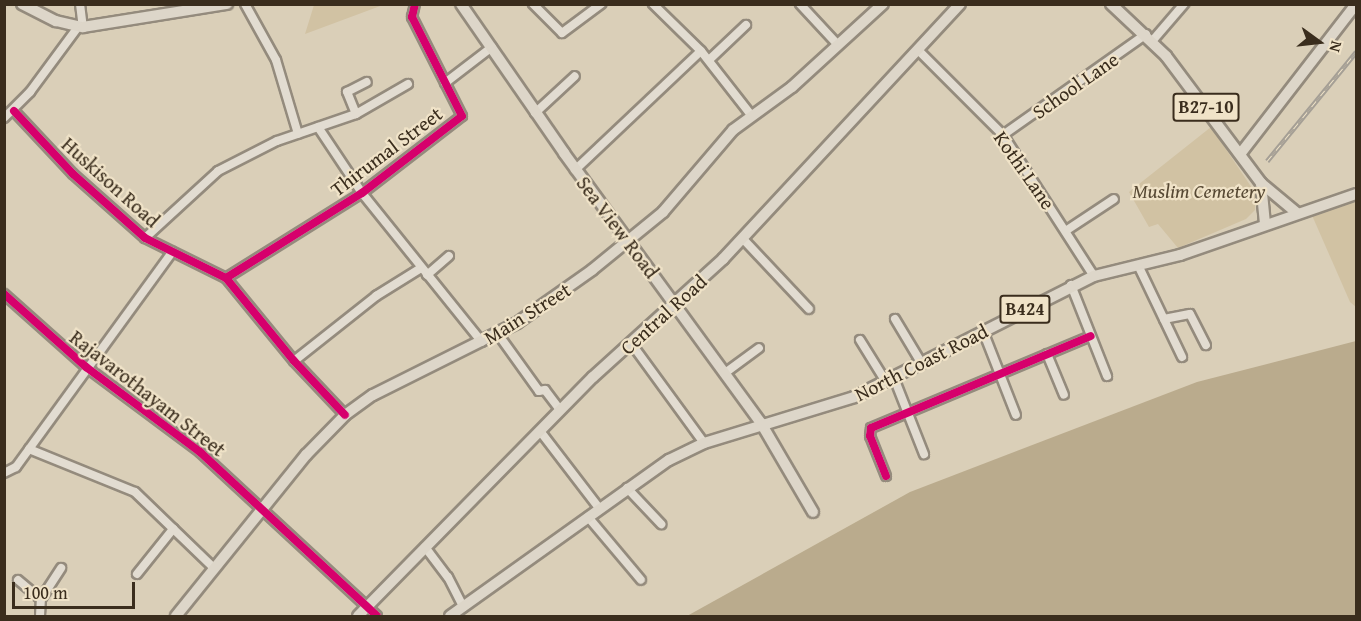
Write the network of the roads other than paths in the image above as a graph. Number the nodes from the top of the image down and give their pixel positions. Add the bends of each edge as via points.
1 (22, 4) edge
2 (227, 4) edge
3 (245, 4) edge
4 (415, 4) edge
5 (461, 4) edge
6 (533, 4) edge
7 (601, 4) edge
8 (653, 4) edge
9 (800, 4) edge
10 (883, 4) edge
11 (960, 4) edge
12 (1111, 4) edge
13 (1184, 4) edge
14 (1356, 4) edge
15 (83, 5) edge
16 (746, 25) dead end
17 (81, 27) junction
18 (1150, 37) junction
19 (838, 45) junction
20 (492, 47) junction
21 (918, 50) junction
22 (701, 51) junction
23 (709, 60) junction
24 (575, 76) dead end
25 (367, 82) dead end
26 (445, 83) junction
27 (408, 84) dead end
28 (14, 111) junction
29 (535, 113) junction
30 (356, 114) junction
31 (751, 115) junction
32 (4, 118) edge
33 (318, 127) junction
34 (298, 134) junction
35 (1003, 135) junction
36 (1241, 153) junction
37 (575, 170) junction
38 (1261, 183) junction
39 (362, 193) junction
40 (1356, 194) edge
41 (1114, 199) dead end
42 (1297, 213) junction
43 (1264, 224) junction
44 (1067, 230) junction
45 (144, 238) junction
46 (742, 239) junction
47 (629, 241) junction
48 (172, 252) junction
49 (449, 256) dead end
50 (1138, 265) junction
51 (424, 272) junction
52 (1094, 276) junction
53 (226, 278) junction
54 (1071, 285) junction
55 (4, 294) edge
56 (676, 304) junction
57 (809, 309) dead end
58 (895, 319) dead end
59 (1164, 320) junction
60 (983, 331) junction
61 (498, 334) junction
62 (1091, 336) junction
63 (860, 340) dead end
64 (482, 342) junction
65 (631, 343) junction
66 (1206, 345) dead end
67 (759, 348) dead end
68 (1047, 354) junction
69 (1182, 357) dead end
70 (294, 362) junction
71 (922, 364) junction
72 (86, 367) junction
73 (725, 373) junction
74 (1000, 374) junction
75 (1107, 376) dead end
76 (890, 380) junction
77 (1064, 395) dead end
78 (560, 410) junction
79 (907, 412) junction
80 (345, 415) junction
81 (1016, 415) dead end
82 (761, 423) junction
83 (540, 431) junction
84 (704, 443) junction
85 (29, 449) junction
86 (924, 454) dead end
87 (4, 473) edge
88 (886, 476) dead end
89 (627, 488) junction
90 (599, 508) junction
91 (262, 510) junction
92 (813, 512) dead end
93 (588, 517) junction
94 (661, 524) dead end
95 (173, 529) junction
96 (425, 548) junction
97 (61, 568) dead end
98 (214, 568) junction
99 (137, 574) dead end
100 (18, 580) dead end
101 (641, 580) dead end
102 (41, 599) junction
103 (368, 606) junction
104 (463, 607) junction
105 (40, 616) edge
106 (176, 616) edge
107 (358, 616) edge
108 (377, 616) edge
109 (450, 616) edge

1 - 17 main road
2 - 17 main road
3 - 34 street via 276,60
4 - 26 street, Thirumal Street via 412,17
5 - 20 main road, Sea View Road
6 - 7 street via 562,33
8 - 22 street
9 - 19 street
10 - 19 main road, Main Street
11 - 21 main road, Central Road
12 - 18 main road, B27-10
13 - 18 street, School Lane
14 - 36 main road, B27-10
15 - 17 street
16 - 23 street
17 - 28 street
18 - 35 street, School Lane
18 - 36 main road, B27-10
19 - 31 main road, Main Street via 792,87
20 - 26 street
20 - 29 main road, Sea View Road
21 - 35 street, Kothi Lane
21 - 46 main road, Central Road
22 - 23 street
22 - 37 street
23 - 31 street
24 - 29 street
25 - 30 street via 347,92
26 - 39 street, Thirumal Street via 462,116
27 - 30 street
28 - 32 street
28 - 45 street, Huskison Road via 73,174
29 - 37 main road, Sea View Road
30 - 33 street
31 - 47 main road, Main Street via 716,147 663,212
33 - 34 street
33 - 39 street
34 - 45 street via 218,171
35 - 44 street, Kothi Lane
36 - 38 main road, B27-10
37 - 47 main road, Sea View Road
38 - 42 main road, B27-10
38 - 43 main road, B27-10
39 - 51 street
39 - 53 street, Thirumal Street
40 - 42 main road, North Coast Road / B424
41 - 44 street
42 - 43 main road, North Coast Road / B424
43 - 50 main road, North Coast Road / B424 via 1180,255
44 - 52 street, Kothi Lane
45 - 48 street, Huskison Road
46 - 56 main road, Central Road
46 - 57 street
47 - 56 main road, Sea View Road
47 - 61 main road, Main Street via 539,309
48 - 53 street, Huskison Road
48 - 72 street
49 - 51 street
50 - 52 main road, North Coast Road / B424
50 - 59 street
51 - 64 street
51 - 70 street via 376,296
52 - 54 main road, North Coast Road / B424
53 - 70 street, Huskison Road
54 - 60 main road, North Coast Road / B424
54 - 62 street
55 - 72 street, Rajavarothayam Street
56 - 65 main road, Central Road
56 - 73 main road, Sea View Road
58 - 71 street
59 - 66 street via 1190,314
59 - 69 street
60 - 71 main road, North Coast Road / B424
60 - 74 street
61 - 64 main road, Main Street
61 - 78 street via 539,391 545,390
62 - 68 street
62 - 75 street
63 - 76 street
64 - 80 main road, Main Street via 373,395
65 - 78 main road, Central Road
65 - 84 street
67 - 73 street
68 - 74 street
68 - 77 street
70 - 80 street, Huskison Road
71 - 76 main road, North Coast Road / B424
72 - 85 street
72 - 91 street, Rajavarothayam Street via 200,452
73 - 82 main road, Sea View Road
74 - 79 street
74 - 81 street
76 - 79 street
76 - 82 main road, North Coast Road / B424 via 854,397
78 - 83 main road, Central Road
79 - 86 street
79 - 88 street via 870,431
80 - 91 main road, Main Street
82 - 84 main road, North Coast Road / B424
82 - 92 main road, Sea View Road
83 - 90 street
83 - 96 main road, Central Road
84 - 89 main road, North Coast Road / B424
85 - 87 street via 16,467
85 - 95 street via 135,492
89 - 90 main road, North Coast Road / B424
89 - 94 street
90 - 93 main road, North Coast Road / B424
91 - 98 main road, Main Street
91 - 103 street, Rajavarothayam Street
93 - 101 street
93 - 104 main road, North Coast Road / B424
95 - 98 street
95 - 99 street
96 - 103 main road, Central Road
96 - 104 street via 448,577
97 - 102 street
98 - 106 main road, Main Street
100 - 102 street
102 - 105 street
103 - 107 main road, Central Road
103 - 108 street, Rajavarothayam Street
104 - 109 main road, North Coast Road / B424

